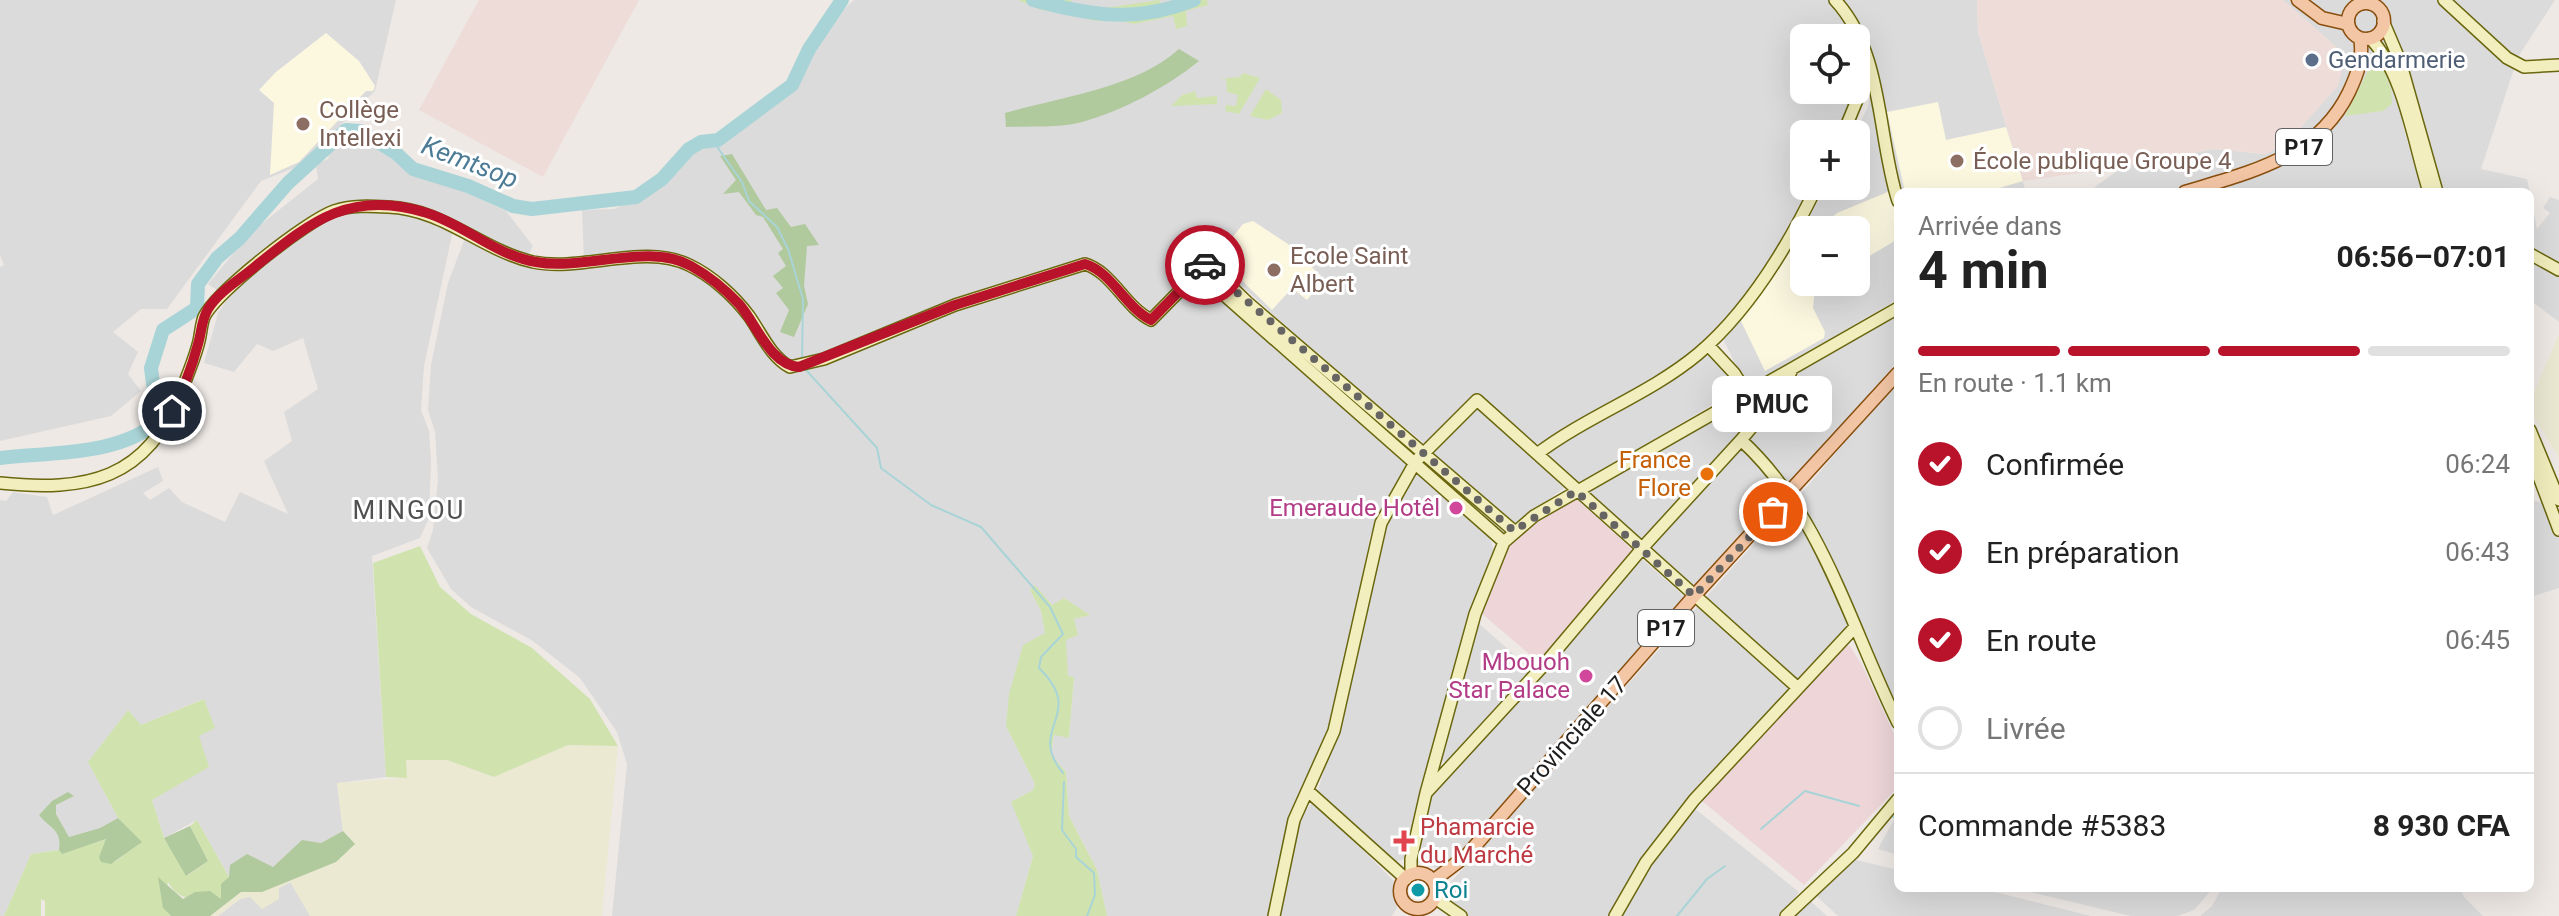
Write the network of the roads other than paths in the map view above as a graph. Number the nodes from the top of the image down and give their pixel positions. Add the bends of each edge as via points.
1 (1835, 0) edge
2 (2298, 0) edge
3 (2444, 0) edge
4 (2370, 1) edge
5 (2383, 21) junction
6 (1853, 24) edge
7 (2348, 24) junction
8 (2365, 38) junction
9 (2559, 65) edge
10 (1870, 66) edge
11 (2408, 110) junction
12 (1894, 188) edge
13 (2197, 188) edge
14 (2428, 188) edge
15 (2436, 188) edge
16 (1810, 200) edge
17 (2534, 256) edge
18 (2559, 270) edge
19 (1894, 310) edge
20 (1708, 345) junction
21 (1793, 368) junction
22 (1894, 377) edge
23 (1747, 393) junction
24 (1761, 416) junction
25 (1741, 440) junction
26 (2534, 440) edge
27 (1537, 454) junction
28 (1420, 456) junction
29 (2534, 464) edge
30 (0, 483) edge
31 (1576, 491) junction
32 (1790, 494) junction
33 (2559, 500) edge
34 (2559, 530) edge
35 (1514, 531) junction
36 (1504, 542) junction
37 (1642, 552) junction
38 (1694, 596) junction
39 (1855, 627) junction
40 (1798, 688) junction
41 (1894, 714) edge
42 (1308, 791) junction
43 (1426, 793) junction
44 (1894, 804) edge
45 (1408, 877) junction
46 (1433, 881) junction
47 (1435, 898) junction
48 (1406, 911) edge
49 (1274, 916) edge
50 (1461, 916) edge
51 (1615, 916) edge
52 (1786, 916) edge

1 - 6 street
2 - 7 main road via 2322,18
3 - 9 street via 2507,58 2524,67
4 - 5 main road
4 - 7 main road via 2353,9
5 - 8 main road via 2380,32
5 - 11 street via 2400,61
7 - 8 main road
8 - 11 street via 2388,62
8 - 13 main road, P17 via 2352,85 2314,139 2281,161
10 - 12 street
11 - 14 street
11 - 15 street
16 - 20 street via 1790,242
17 - 18 street
19 - 21 street
20 - 23 street
20 - 27 street
21 - 23 street
21 - 24 street
22 - 32 main road, Provinciale 17 / P17
23 - 24 street
23 - 31 street
24 - 25 street
25 - 32 street
25 - 37 street
26 - 33 street
27 - 28 street via 1477,400
27 - 31 street
28 - 30 street via 1202,268 1151,320 1094,266 1085,264 955,305 804,365 782,362 737,302 687,264 644,257 585,265 537,262 502,252 428,213 353,207 308,226 218,296 202,321 180,396 153,446 90,481 50,488
28 - 35 street
28 - 36 street
28 - 42 street via 1376,538 1334,731
29 - 34 street
31 - 35 street
31 - 37 street
32 - 38 main road, Provinciale 17 / P17
32 - 39 street
35 - 36 street
36 - 43 street via 1475,614
37 - 38 street
37 - 43 street
38 - 40 street
38 - 46 main road, Provinciale 17 / P17 via 1467,855
39 - 40 street
39 - 41 street
40 - 51 street via 1694,800 1646,862
42 - 45 street
42 - 49 street via 1294,820
43 - 45 street
44 - 52 street via 1853,853
45 - 46 main road via 1419,873
45 - 48 main road via 1401,893
46 - 47 main road
47 - 48 main road via 1424,908
47 - 50 street

